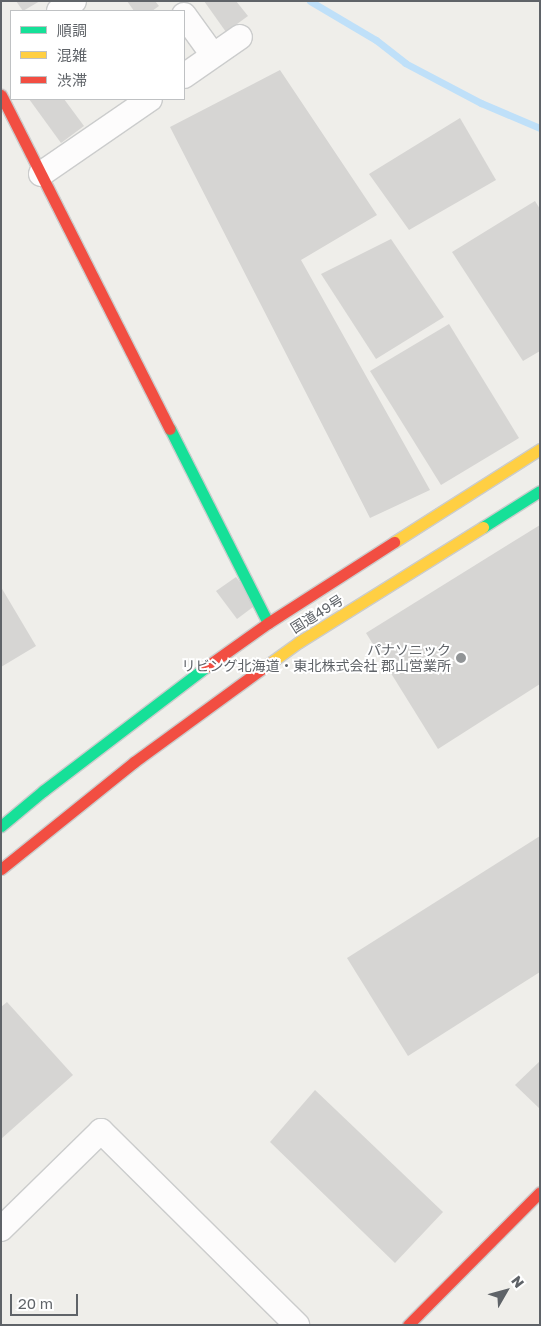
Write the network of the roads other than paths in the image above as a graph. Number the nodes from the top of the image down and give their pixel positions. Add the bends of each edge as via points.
1 (74, 1) edge
2 (60, 10) edge
3 (185, 16) edge
4 (240, 37) dead end
5 (213, 55) junction
6 (185, 75) edge
7 (1, 95) edge
8 (149, 100) edge
9 (41, 174) junction
10 (540, 449) edge
11 (540, 491) edge
12 (268, 623) junction
13 (1, 826) edge
14 (1, 869) edge
15 (540, 1192) edge
16 (1, 1229) edge
17 (296, 1325) edge
18 (408, 1325) edge

1 - 2 street
3 - 5 street
4 - 5 street
5 - 6 street
7 - 9 main road
8 - 9 street
9 - 12 main road
10 - 12 main road, 国道49号
11 - 14 main road, 国道49号 via 299,642 134,762
12 - 13 main road, 国道49号
15 - 18 main road
16 - 17 street via 101,1131

